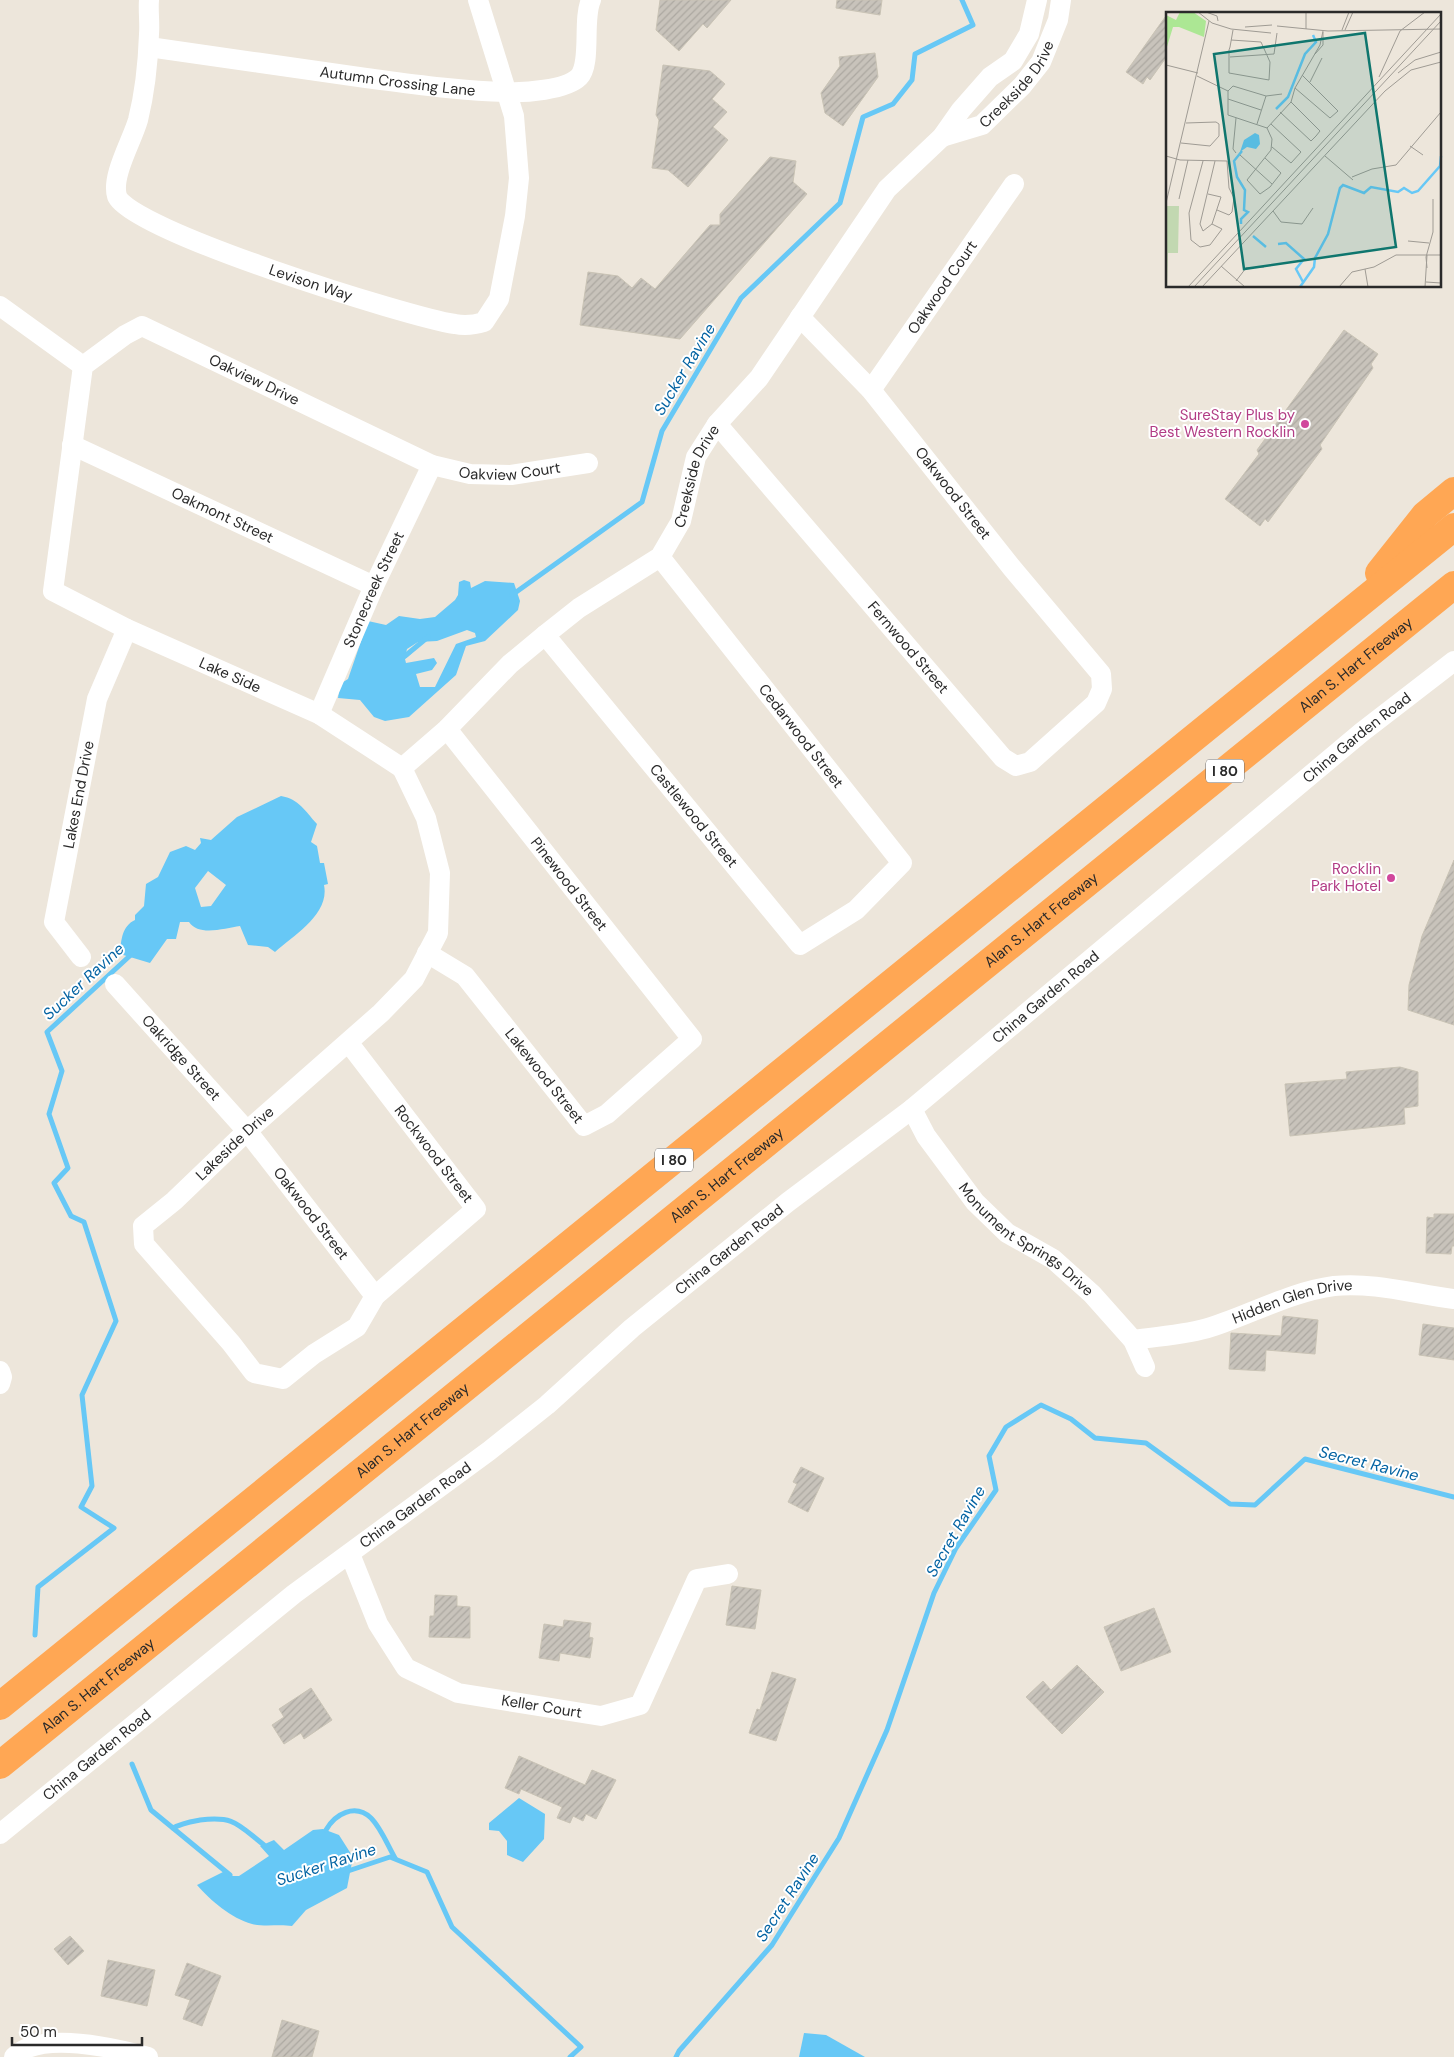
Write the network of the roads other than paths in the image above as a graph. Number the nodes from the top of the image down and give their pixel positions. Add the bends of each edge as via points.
1 (149, 0) edge
2 (478, 0) edge
3 (1037, 0) edge
4 (1061, 0) edge
5 (586, 4) edge
6 (149, 47) junction
7 (508, 93) junction
8 (942, 137) junction
9 (1014, 184) dead end
10 (0, 306) edge
11 (800, 317) junction
12 (83, 366) junction
13 (871, 390) junction
14 (718, 424) junction
15 (72, 445) junction
16 (588, 463) dead end
17 (432, 465) junction
18 (1454, 491) edge
19 (1454, 526) edge
20 (660, 557) junction
21 (374, 586) junction
22 (1449, 590) edge
23 (1347, 614) junction
24 (127, 630) junction
25 (544, 635) junction
26 (1454, 661) edge
27 (1100, 674) joint
28 (319, 714) junction
29 (447, 729) junction
30 (402, 768) junction
31 (856, 910) joint
32 (427, 953) junction
33 (81, 957) dead end
34 (115, 984) dead end
35 (692, 1039) joint
36 (348, 1042) junction
37 (912, 1109) junction
38 (247, 1132) junction
39 (375, 1296) junction
40 (1454, 1299) edge
41 (1132, 1340) junction
42 (1145, 1366) dead end
43 (0, 1371) edge
44 (0, 1384) edge
45 (350, 1554) junction
46 (728, 1574) dead end
47 (0, 1706) edge
48 (0, 1765) edge
49 (0, 1834) edge
50 (14, 2057) edge
51 (148, 2057) edge

1 - 6 street, Levison Way
2 - 7 street
3 - 8 street, Creekside Drive via 1029,34 1013,60 990,77
4 - 8 street, Creekside Drive via 1058,20 1040,62 1022,86 982,125
5 - 7 street, Autumn Crossing Lane via 584,65 580,76 554,88
6 - 7 street, Autumn Crossing Lane via 453,89
6 - 7 street, Levison Way via 138,121 116,185 117,197 125,206 164,228 228,255 456,325 472,326 484,322 498,299 515,216 519,178 515,124
8 - 11 street, Creekside Drive via 887,189
9 - 13 street, Oakwood Court
10 - 12 street
11 - 13 street, Oakwood Street
11 - 14 street, Creekside Drive via 759,378
12 - 15 street
12 - 17 street, Oakview Drive via 142,326
13 - 27 street, Oakwood Street
14 - 20 street, Creekside Drive via 696,457 681,521
14 - 27 street, Fernwood Street via 1003,758 1016,766 1030,762 1096,703 1102,689
15 - 21 street, Oakmont Street
15 - 24 street, Lake Side via 53,591
16 - 17 street, Oakview Court via 511,474 470,474
17 - 21 street, Stonecreek Street
18 - 23 highway via 1426,515
19 - 23 highway, I 80
20 - 25 street, Creekside Drive via 579,608
20 - 31 street, Cedarwood Street via 902,863
21 - 28 street, Stonecreek Street
22 - 48 highway, Alan S. Hart Freeway / I 80
23 - 47 highway, I 80
24 - 28 street, Lake Side
24 - 33 street, Lakes End Drive via 97,699 54,922
25 - 29 street, Creekside Drive via 510,664
25 - 31 street, Castlewood Street via 800,945
26 - 37 street, China Garden Road via 1362,732
28 - 30 street, Lake Side
29 - 30 street, Creekside Drive
29 - 35 street, Pinewood Street
30 - 32 street, Lakeside Drive via 426,818 440,873 438,933
32 - 35 street, Lakewood Street via 465,976 584,1126 607,1114
32 - 36 street, Lakeside Drive via 414,979 381,1014
34 - 38 street, Oakridge Street
36 - 38 street, Lakeside Drive
36 - 39 street, Rockwood Street via 476,1209
37 - 41 street, Monument Springs Drive via 926,1136 975,1202 1007,1233 1053,1259 1092,1294
37 - 45 street, China Garden Road via 788,1202 632,1328 489,1451
38 - 39 street, Oakwood Street
38 - 39 street, Lakeside Drive via 174,1202 143,1226 144,1244 254,1373 282,1379 357,1327
40 - 41 street, Hidden Glen Drive via 1396,1289 1334,1286 1298,1294 1210,1327
41 - 42 street, Monument Springs Drive
43 - 44 street
45 - 46 street, Keller Court via 378,1624 406,1668 458,1693 601,1716 640,1705 697,1579
45 - 49 street, China Garden Road via 294,1594
50 - 51 street via 21,2050 62,2041

